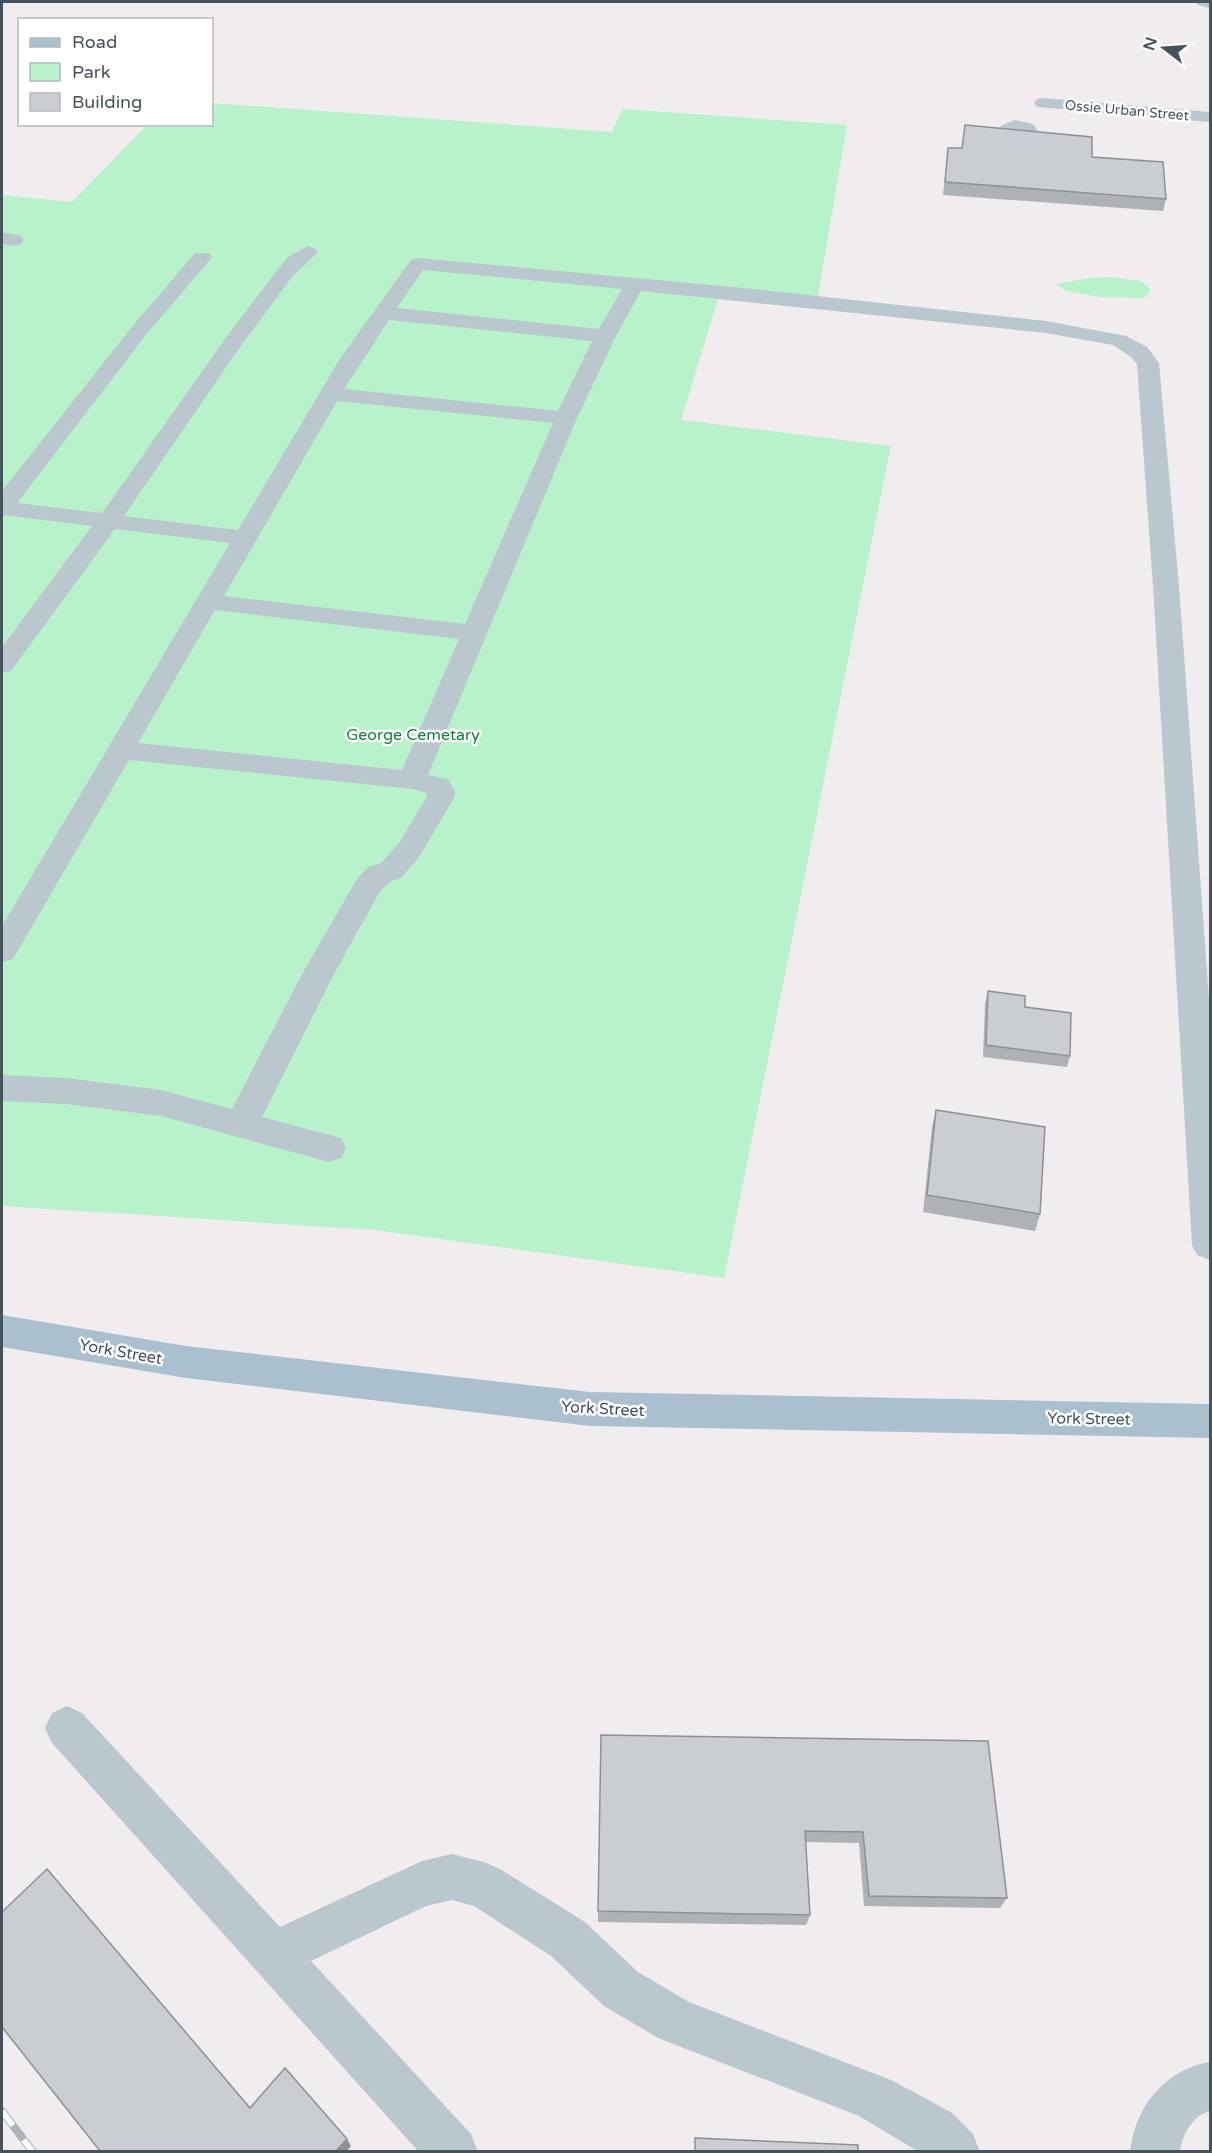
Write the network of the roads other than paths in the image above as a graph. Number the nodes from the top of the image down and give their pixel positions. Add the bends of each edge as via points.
1 (1204, 2) edge
2 (1210, 3) edge
3 (1210, 117) edge
4 (1029, 131) edge
5 (308, 252) dead end
6 (202, 257) dead end
7 (635, 284) junction
8 (384, 313) junction
9 (605, 336) junction
10 (331, 393) junction
11 (566, 418) junction
12 (2, 507) edge
13 (109, 520) junction
14 (247, 538) junction
15 (208, 602) junction
16 (475, 633) junction
17 (2, 665) edge
18 (121, 750) junction
19 (412, 780) junction
20 (2, 951) edge
21 (2, 1088) edge
22 (241, 1124) junction
23 (329, 1148) dead end
24 (1210, 1245) edge
25 (2, 1331) edge
26 (1210, 1420) edge
27 (67, 1728) dead end
28 (274, 1954) junction
29 (1210, 2087) edge
30 (453, 2151) edge
31 (955, 2151) edge
32 (1155, 2151) edge

1 - 2 street
3 - 4 street, Ossie Urban Street via 1048,103 1042,119
5 - 13 street via 296,260 232,343
6 - 12 street via 138,332
7 - 8 street via 418,264
7 - 9 street
7 - 24 street via 1046,327 1119,340 1139,352 1148,363
8 - 9 street
8 - 10 street
9 - 11 street
10 - 11 street
10 - 14 street
11 - 16 street
12 - 13 street
13 - 14 street
13 - 17 street
14 - 15 street
15 - 16 street
15 - 18 street
16 - 19 street
18 - 19 street
18 - 20 street
19 - 22 street via 438,786 440,798 409,850 391,871 380,874 368,886
21 - 22 street via 66,1091 161,1103
22 - 23 street
25 - 26 main road, York Street via 186,1362 590,1408
27 - 28 street
28 - 30 street
28 - 31 street via 422,1884 452,1877 484,1885 567,1939 621,1989 675,2021 874,2097 933,2130
29 - 32 street via 1203,2087 1173,2106 1155,2139

